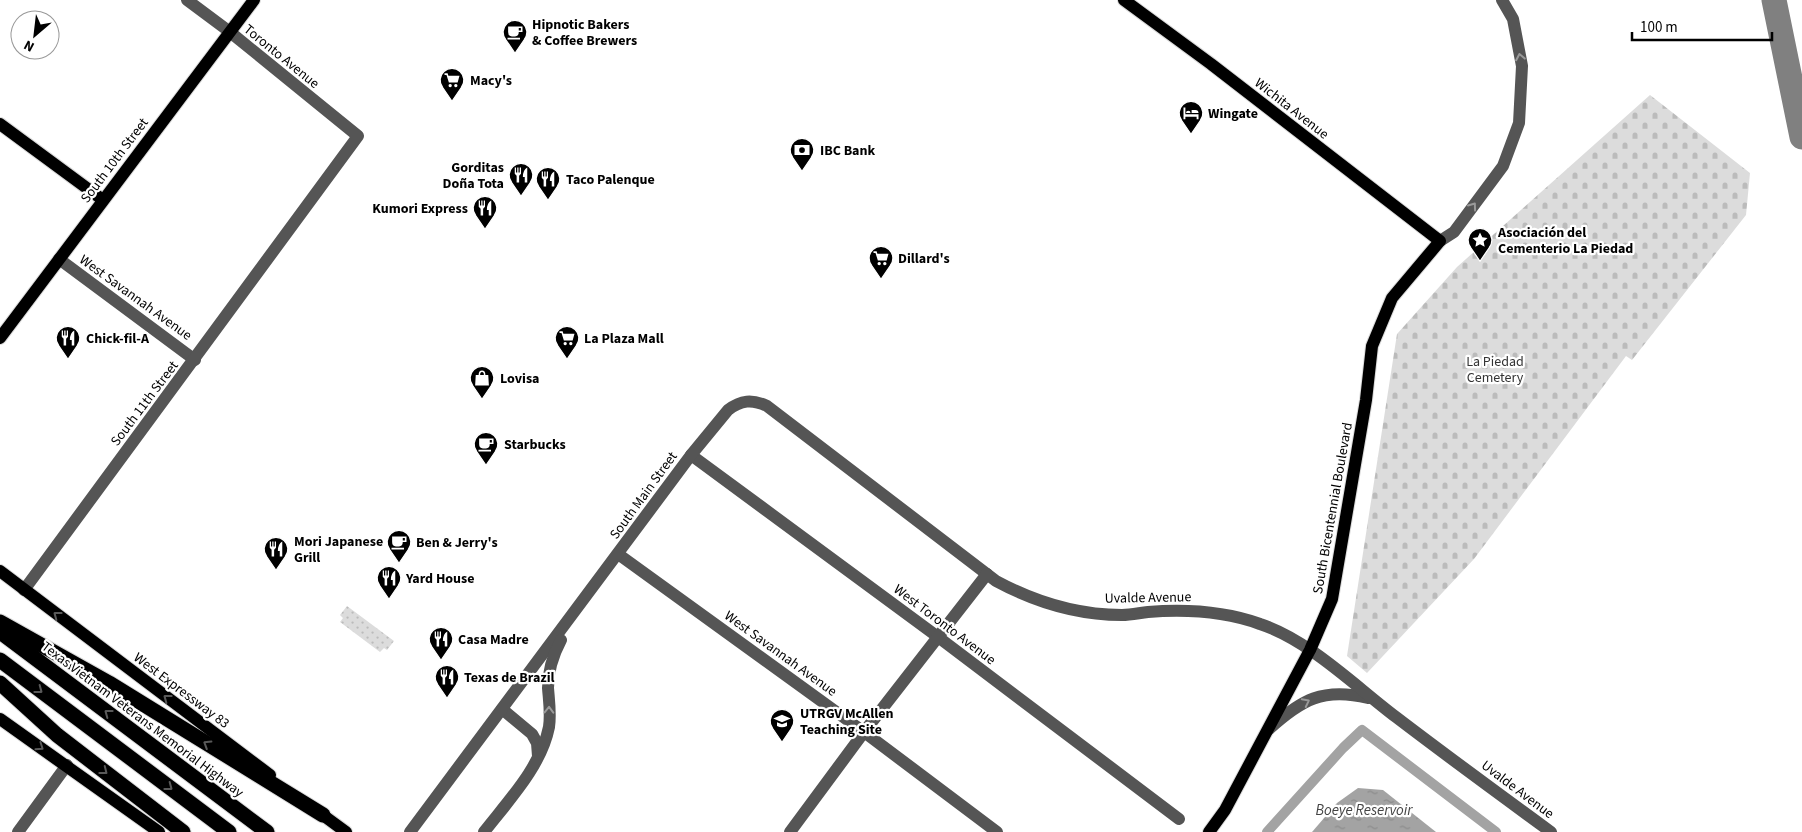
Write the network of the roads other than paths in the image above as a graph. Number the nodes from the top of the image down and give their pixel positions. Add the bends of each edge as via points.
1 (187, 0) edge
2 (254, 0) edge
3 (1124, 0) edge
4 (1502, 0) edge
5 (230, 32) junction
6 (0, 124) edge
7 (358, 136) joint
8 (103, 200) junction
9 (1440, 241) junction
10 (58, 259) junction
11 (0, 338) edge
12 (195, 360) junction
13 (743, 401) joint
14 (691, 455) junction
15 (618, 554) junction
16 (0, 571) edge
17 (987, 574) junction
18 (24, 590) junction
19 (574, 613) junction
20 (0, 622) edge
21 (0, 632) edge
22 (938, 637) junction
23 (1310, 650) junction
24 (0, 660) edge
25 (0, 683) edge
26 (1374, 699) junction
27 (502, 709) junction
28 (0, 718) edge
29 (1267, 731) junction
30 (864, 732) junction
31 (538, 757) junction
32 (67, 766) junction
33 (323, 815) junction
34 (1179, 819) dead end
35 (18, 832) edge
36 (159, 832) edge
37 (183, 832) edge
38 (229, 832) edge
39 (268, 832) edge
40 (346, 832) edge
41 (410, 832) edge
42 (484, 832) edge
43 (790, 832) edge
44 (997, 832) edge
45 (1209, 832) edge
46 (1551, 832) edge

1 - 5 street, Toronto Avenue
2 - 5 main road, South 10th Street
3 - 9 main road, Wichita Avenue
9 -> 4 street via 1454,232 1503,166 1519,123 1522,66 1513,19
5 - 7 street, Toronto Avenue
5 - 8 main road, South 10th Street
6 - 8 main road
7 - 12 street, South 11th Street
8 - 10 main road, South 10th Street
9 - 23 main road, South Bicentennial Boulevard via 1392,298 1372,346 1366,400 1332,599
10 - 11 main road, South 10th Street
10 - 12 street, West Savannah Avenue
12 - 18 street, South 11th Street
13 - 14 street, South Main Street via 728,410
13 - 17 street, Uvalde Avenue via 766,406
14 - 15 street, South Main Street
14 - 22 street, West Toronto Avenue
15 - 19 street, South Main Street
15 - 30 street, West Savannah Avenue
16 - 18 main road, West Expressway 83
17 - 22 street
17 - 23 street, Uvalde Avenue via 1016,592 1058,607 1123,615 1208,611 1261,624
33 -> 18 main road, West Expressway 83
19 - 27 street, South Main Street
31 -> 19 street, South Main Street via 549,727 549,670
33 -> 20 highway via 109,683
39 -> 21 highway, Texas Vietnam Veterans Memorial Highway
22 - 30 street
22 - 34 street, West Toronto Avenue
23 - 26 street, Uvalde Avenue
23 - 29 main road, South Bicentennial Boulevard
24 -> 38 highway
25 -> 37 highway via 58,735
29 -> 26 street via 1308,699 1328,694 1352,694
26 - 46 street, Uvalde Avenue
27 - 31 street via 532,734 537,743
27 - 41 street, South Main Street
28 -> 32 main road
29 - 45 main road, South Bicentennial Boulevard via 1225,810
30 - 43 street
30 - 44 street, West Savannah Avenue
31 - 42 street, South Main Street
32 - 35 street
32 - 36 main road
33 - 40 main road, West Expressway 83

